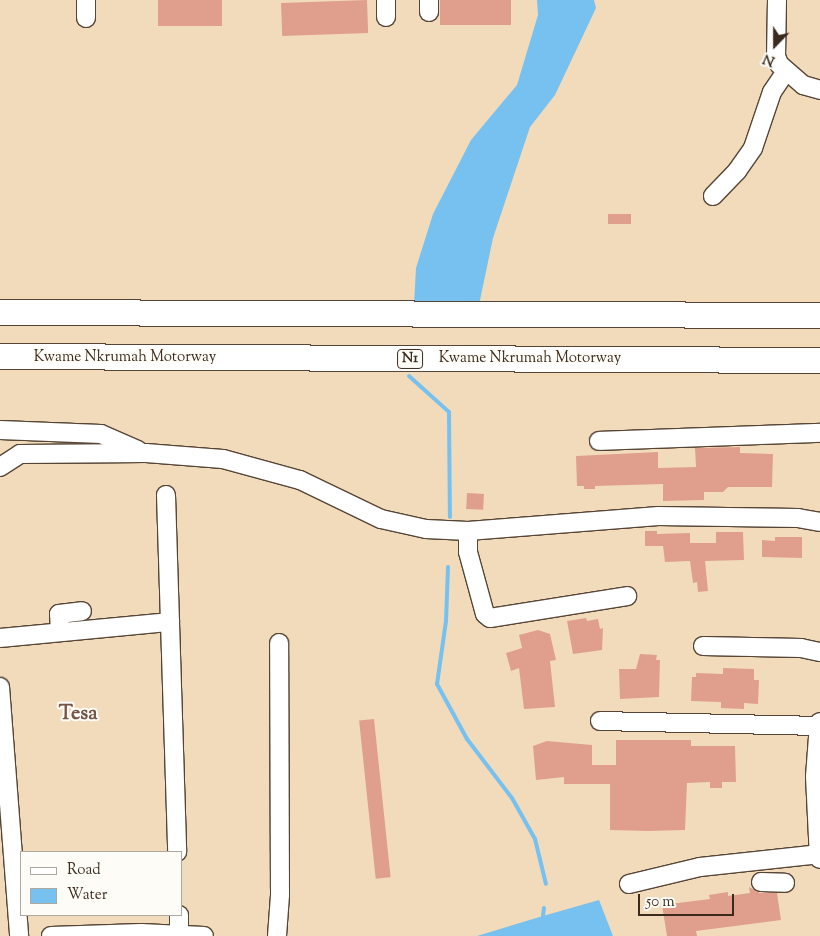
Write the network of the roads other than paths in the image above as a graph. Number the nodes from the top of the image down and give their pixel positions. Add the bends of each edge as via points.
1 (86, 0) edge
2 (776, 0) edge
3 (86, 18) dead end
4 (786, 72) junction
5 (820, 90) edge
6 (713, 196) dead end
7 (0, 312) edge
8 (820, 316) edge
9 (0, 356) edge
10 (820, 360) edge
11 (0, 430) edge
12 (820, 433) edge
13 (599, 441) dead end
14 (146, 453) junction
15 (0, 467) edge
16 (166, 494) dead end
17 (820, 512) edge
18 (798, 518) junction
19 (820, 522) edge
20 (468, 532) junction
21 (627, 596) dead end
22 (82, 611) dead end
23 (170, 622) junction
24 (60, 632) junction
25 (0, 638) edge
26 (279, 643) dead end
27 (703, 646) dead end
28 (820, 652) edge
29 (0, 687) edge
30 (600, 721) dead end
31 (820, 725) edge
32 (820, 730) edge
33 (819, 798) edge
34 (6, 814) edge
35 (820, 849) edge
36 (177, 851) edge
37 (820, 855) edge
38 (773, 860) junction
39 (772, 882) dead end
40 (630, 884) dead end
41 (179, 916) edge
42 (179, 933) junction
43 (19, 936) edge
44 (51, 936) edge
45 (204, 936) edge
46 (277, 936) edge

1 - 3 street
2 - 4 street via 776,56
4 - 5 street via 802,85
4 - 6 street via 772,92 753,148
7 - 8 highway
9 - 10 highway, Kwame Nkrumah Motorway / N1
11 - 14 street via 101,434
12 - 13 street
14 - 15 street via 20,454
14 - 20 street via 223,459 300,480 381,519 426,529
16 - 23 street
17 - 18 street
18 - 19 street
18 - 20 street via 658,516
20 - 21 street via 468,552 485,614 490,618
22 - 24 street via 60,614
23 - 24 street
23 - 36 street
24 - 25 street
26 - 46 street via 280,895
27 - 28 street via 801,648
29 - 34 street
30 - 31 street
31 - 32 main road
32 - 33 main road
33 - 35 main road
34 - 43 street
35 - 37 main road
37 - 38 street
38 - 39 street
38 - 40 street via 700,867
41 - 42 street
42 - 44 street
42 - 45 street

